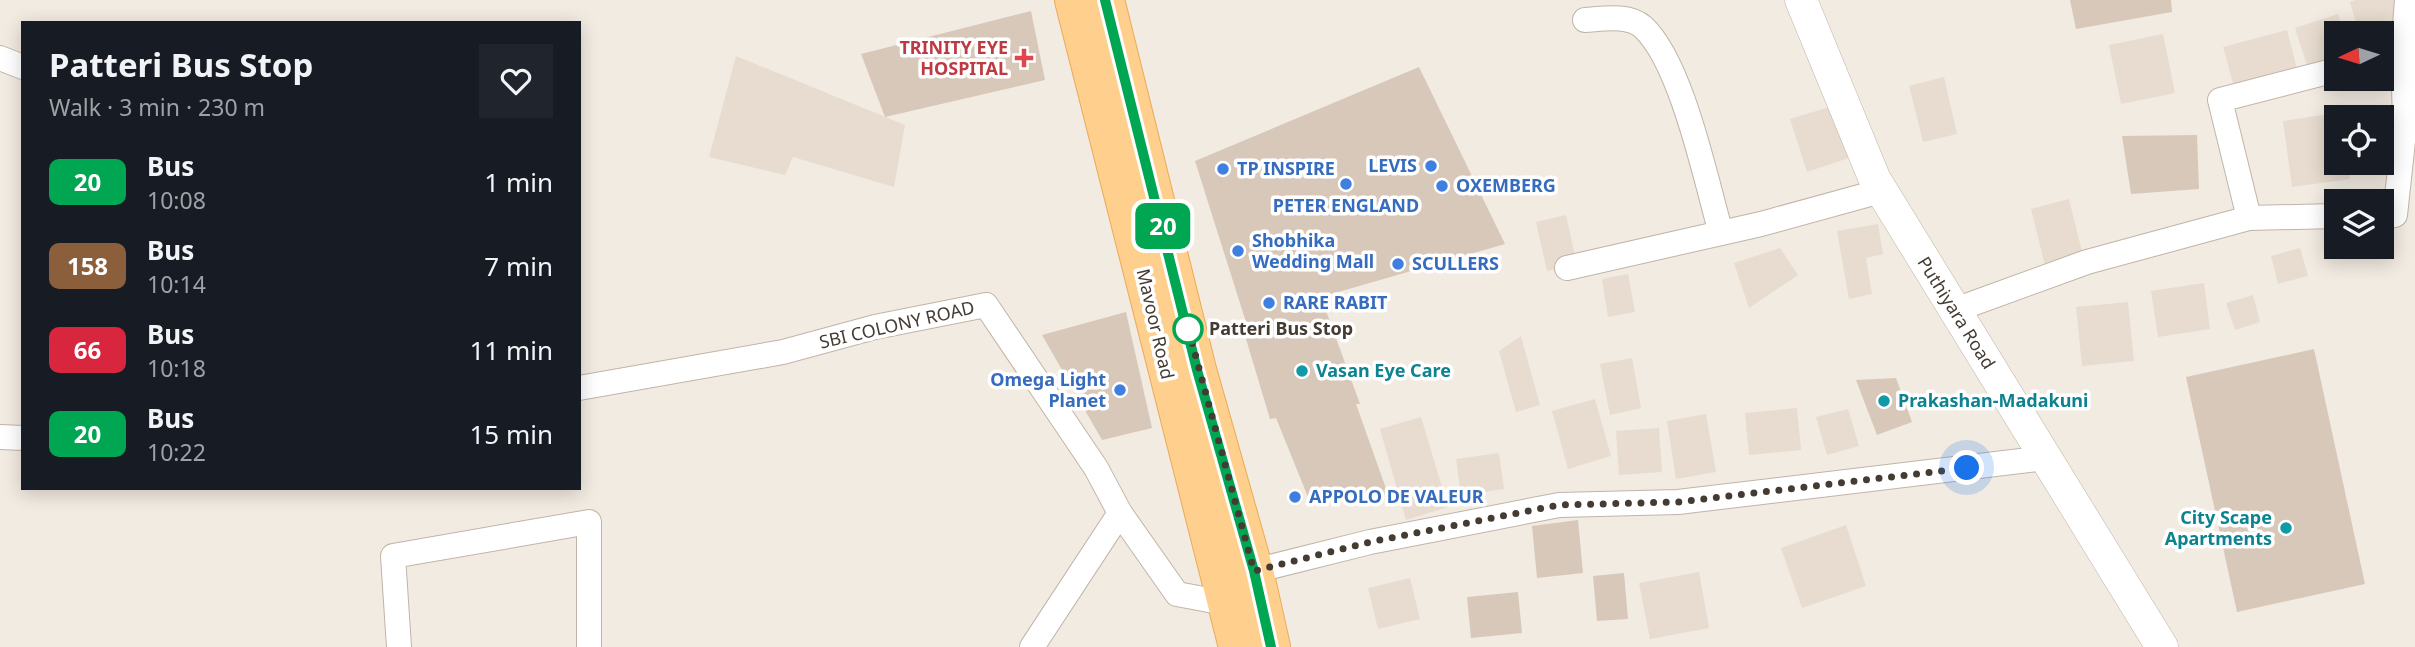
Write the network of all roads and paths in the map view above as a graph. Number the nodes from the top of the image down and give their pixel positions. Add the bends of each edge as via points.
1 (1074, 0) edge
2 (1105, 0) edge
3 (1801, 0) edge
4 (2407, 0) edge
5 (1586, 20) dead end
6 (2394, 51) edge
7 (0, 58) edge
8 (2394, 59) edge
9 (21, 66) edge
10 (2324, 73) edge
11 (2410, 123) edge
12 (1881, 191) junction
13 (2394, 215) edge
14 (2324, 216) edge
15 (2249, 218) junction
16 (1721, 233) junction
17 (1567, 268) dead end
18 (1955, 310) junction
19 (581, 388) edge
20 (0, 436) edge
21 (21, 438) edge
22 (2046, 458) junction
23 (1120, 513) junction
24 (1254, 571) junction
25 (1230, 604) junction
26 (399, 647) edge
27 (589, 647) edge
28 (1032, 647) edge
29 (1238, 647) edge
30 (1271, 647) edge
31 (2162, 647) edge

1 - 25 main road, Mavoor Road
2 - 24 main road, Mavoor Road via 1197,370
3 - 12 street, Puthiyara Road
4 - 6 street
5 - 16 street via 1624,19 1642,26 1660,51 1684,102
7 - 9 street
8 - 11 street
10 - 15 street via 2220,100
11 - 13 street
12 - 16 street
12 - 18 street, Puthiyara Road
14 - 15 street
15 - 18 street via 2087,262
16 - 17 street
18 - 22 street, Puthiyara Road
19 - 23 street, SBI COLONY ROAD via 783,352 875,327 986,306 1096,468
20 - 21 street
22 - 24 street via 1678,502 1559,505 1370,542
22 - 31 street, Puthiyara Road
23 - 25 street, SBI COLONY ROAD via 1177,594
23 - 28 street
24 - 25 street
24 - 30 main road, Mavoor Road
25 - 29 main road, Mavoor Road
26 - 27 street via 393,556 589,522

